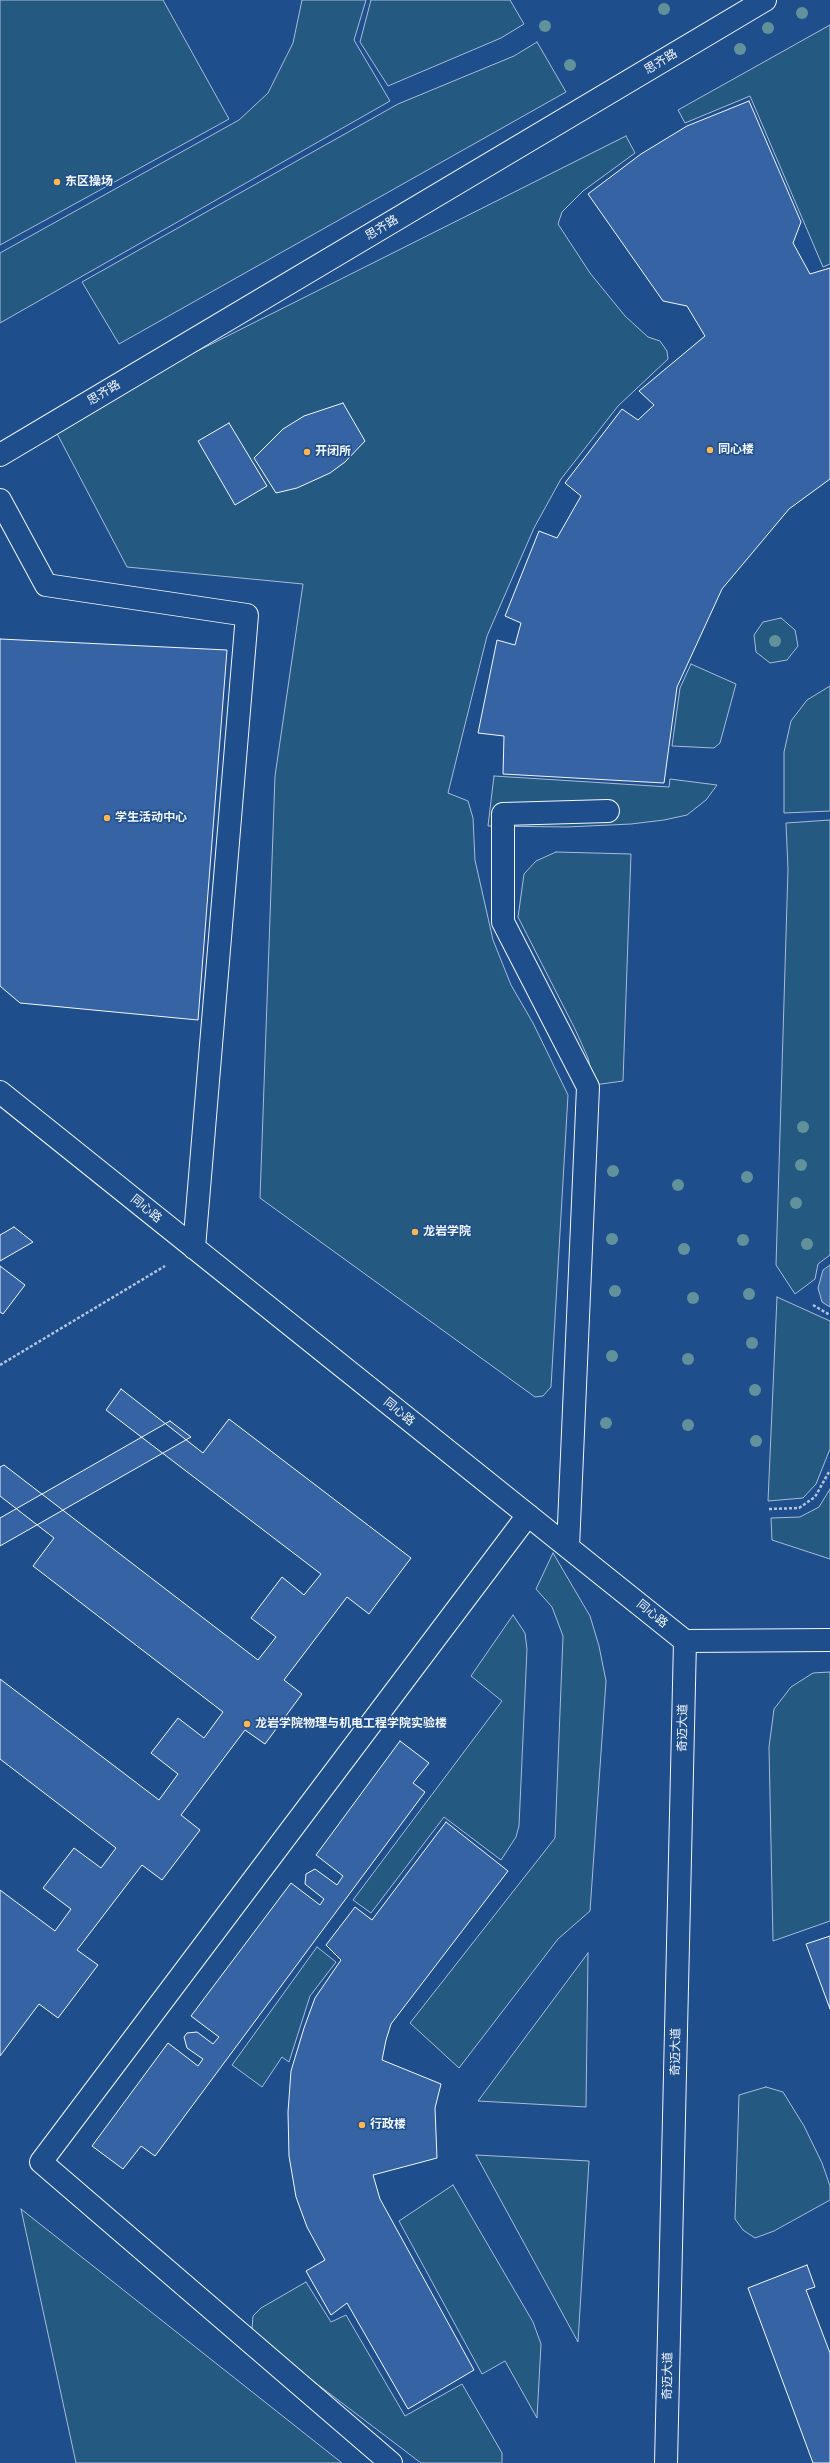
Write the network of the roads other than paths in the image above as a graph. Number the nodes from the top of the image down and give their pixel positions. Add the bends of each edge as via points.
1 (765, 0) edge
2 (0, 455) edge
3 (0, 500) edge
4 (608, 811) dead end
5 (0, 1092) edge
6 (194, 1248) junction
7 (528, 1516) junction
8 (568, 1547) junction
9 (830, 1640) edge
10 (685, 1641) junction
11 (391, 2463) edge
12 (666, 2463) edge

1 - 2 street, 思齐路
3 - 6 street via 46,585 247,615
4 - 8 street via 503,814 503,922 588,1087
5 - 6 street, 同心路
6 - 7 street, 同心路
7 - 8 street, 同心路
7 - 11 street via 41,2162
8 - 10 street, 同心路
9 - 10 street
10 - 12 street, 奇迈大道

